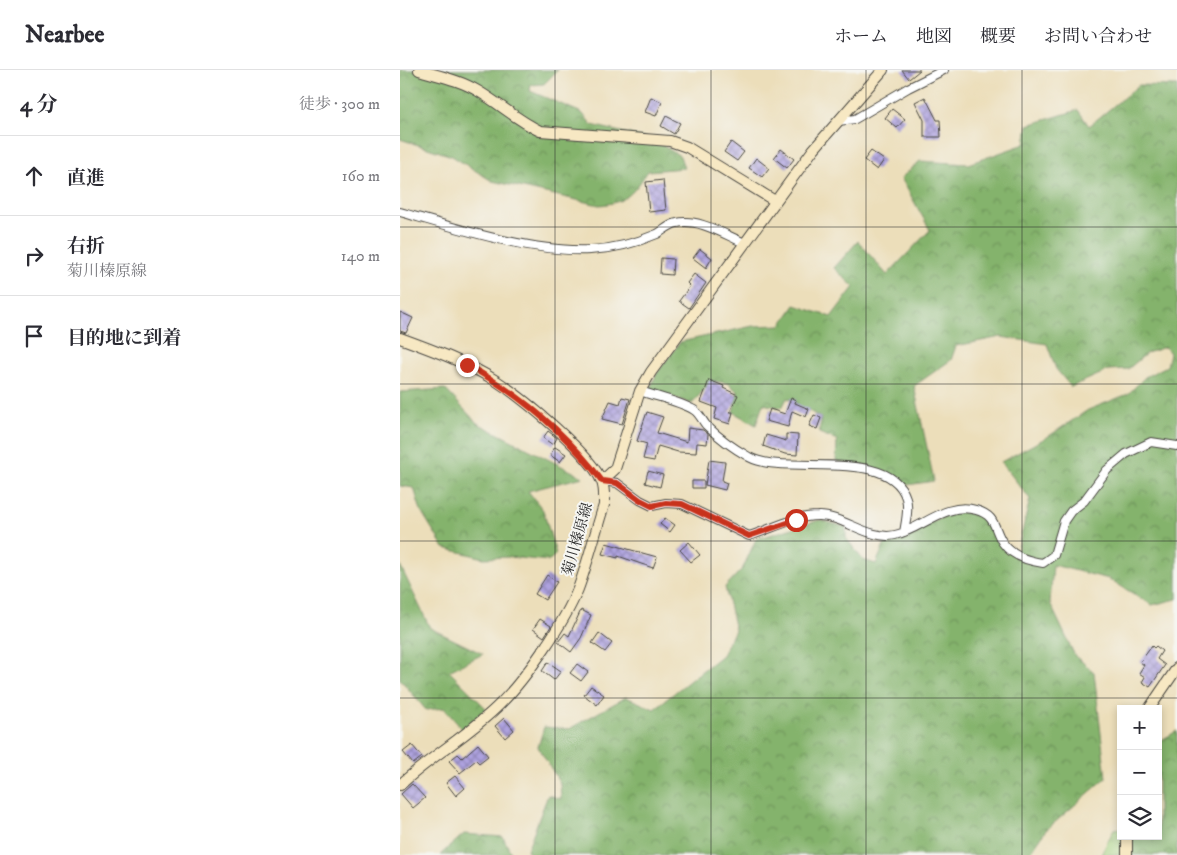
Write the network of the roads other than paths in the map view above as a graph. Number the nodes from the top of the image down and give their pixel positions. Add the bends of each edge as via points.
1 (419, 70) edge
2 (883, 70) edge
3 (944, 70) edge
4 (838, 121) junction
5 (775, 201) junction
6 (400, 212) edge
7 (745, 243) junction
8 (400, 338) edge
9 (640, 392) junction
10 (1177, 446) edge
11 (602, 481) junction
12 (904, 532) junction
13 (1177, 668) edge
14 (1152, 705) edge
15 (400, 785) edge
16 (1126, 840) edge
17 (1127, 855) edge

1 - 5 street via 478,91 540,132 670,141 687,147
2 - 4 street
3 - 4 street via 855,119
4 - 5 street
5 - 7 street
6 - 7 street via 504,239 563,249 590,250 626,245 676,223 694,223
7 - 9 street via 651,372
8 - 11 street via 467,365 498,382 563,434
9 - 11 street via 615,469
9 - 12 street via 695,411 706,425 749,457 885,474 899,486 906,498 908,509
10 - 12 street via 1151,442 1126,454 1107,470 1064,521 1054,555 1042,563 1027,560 1008,548 987,514 973,509 954,509
11 - 12 street via 617,483 652,506 682,504 749,536 796,520 820,516 886,536
11 - 15 street, 菊川榛原線 via 604,505 577,590 525,677 495,709
13 - 14 street
16 - 17 street

